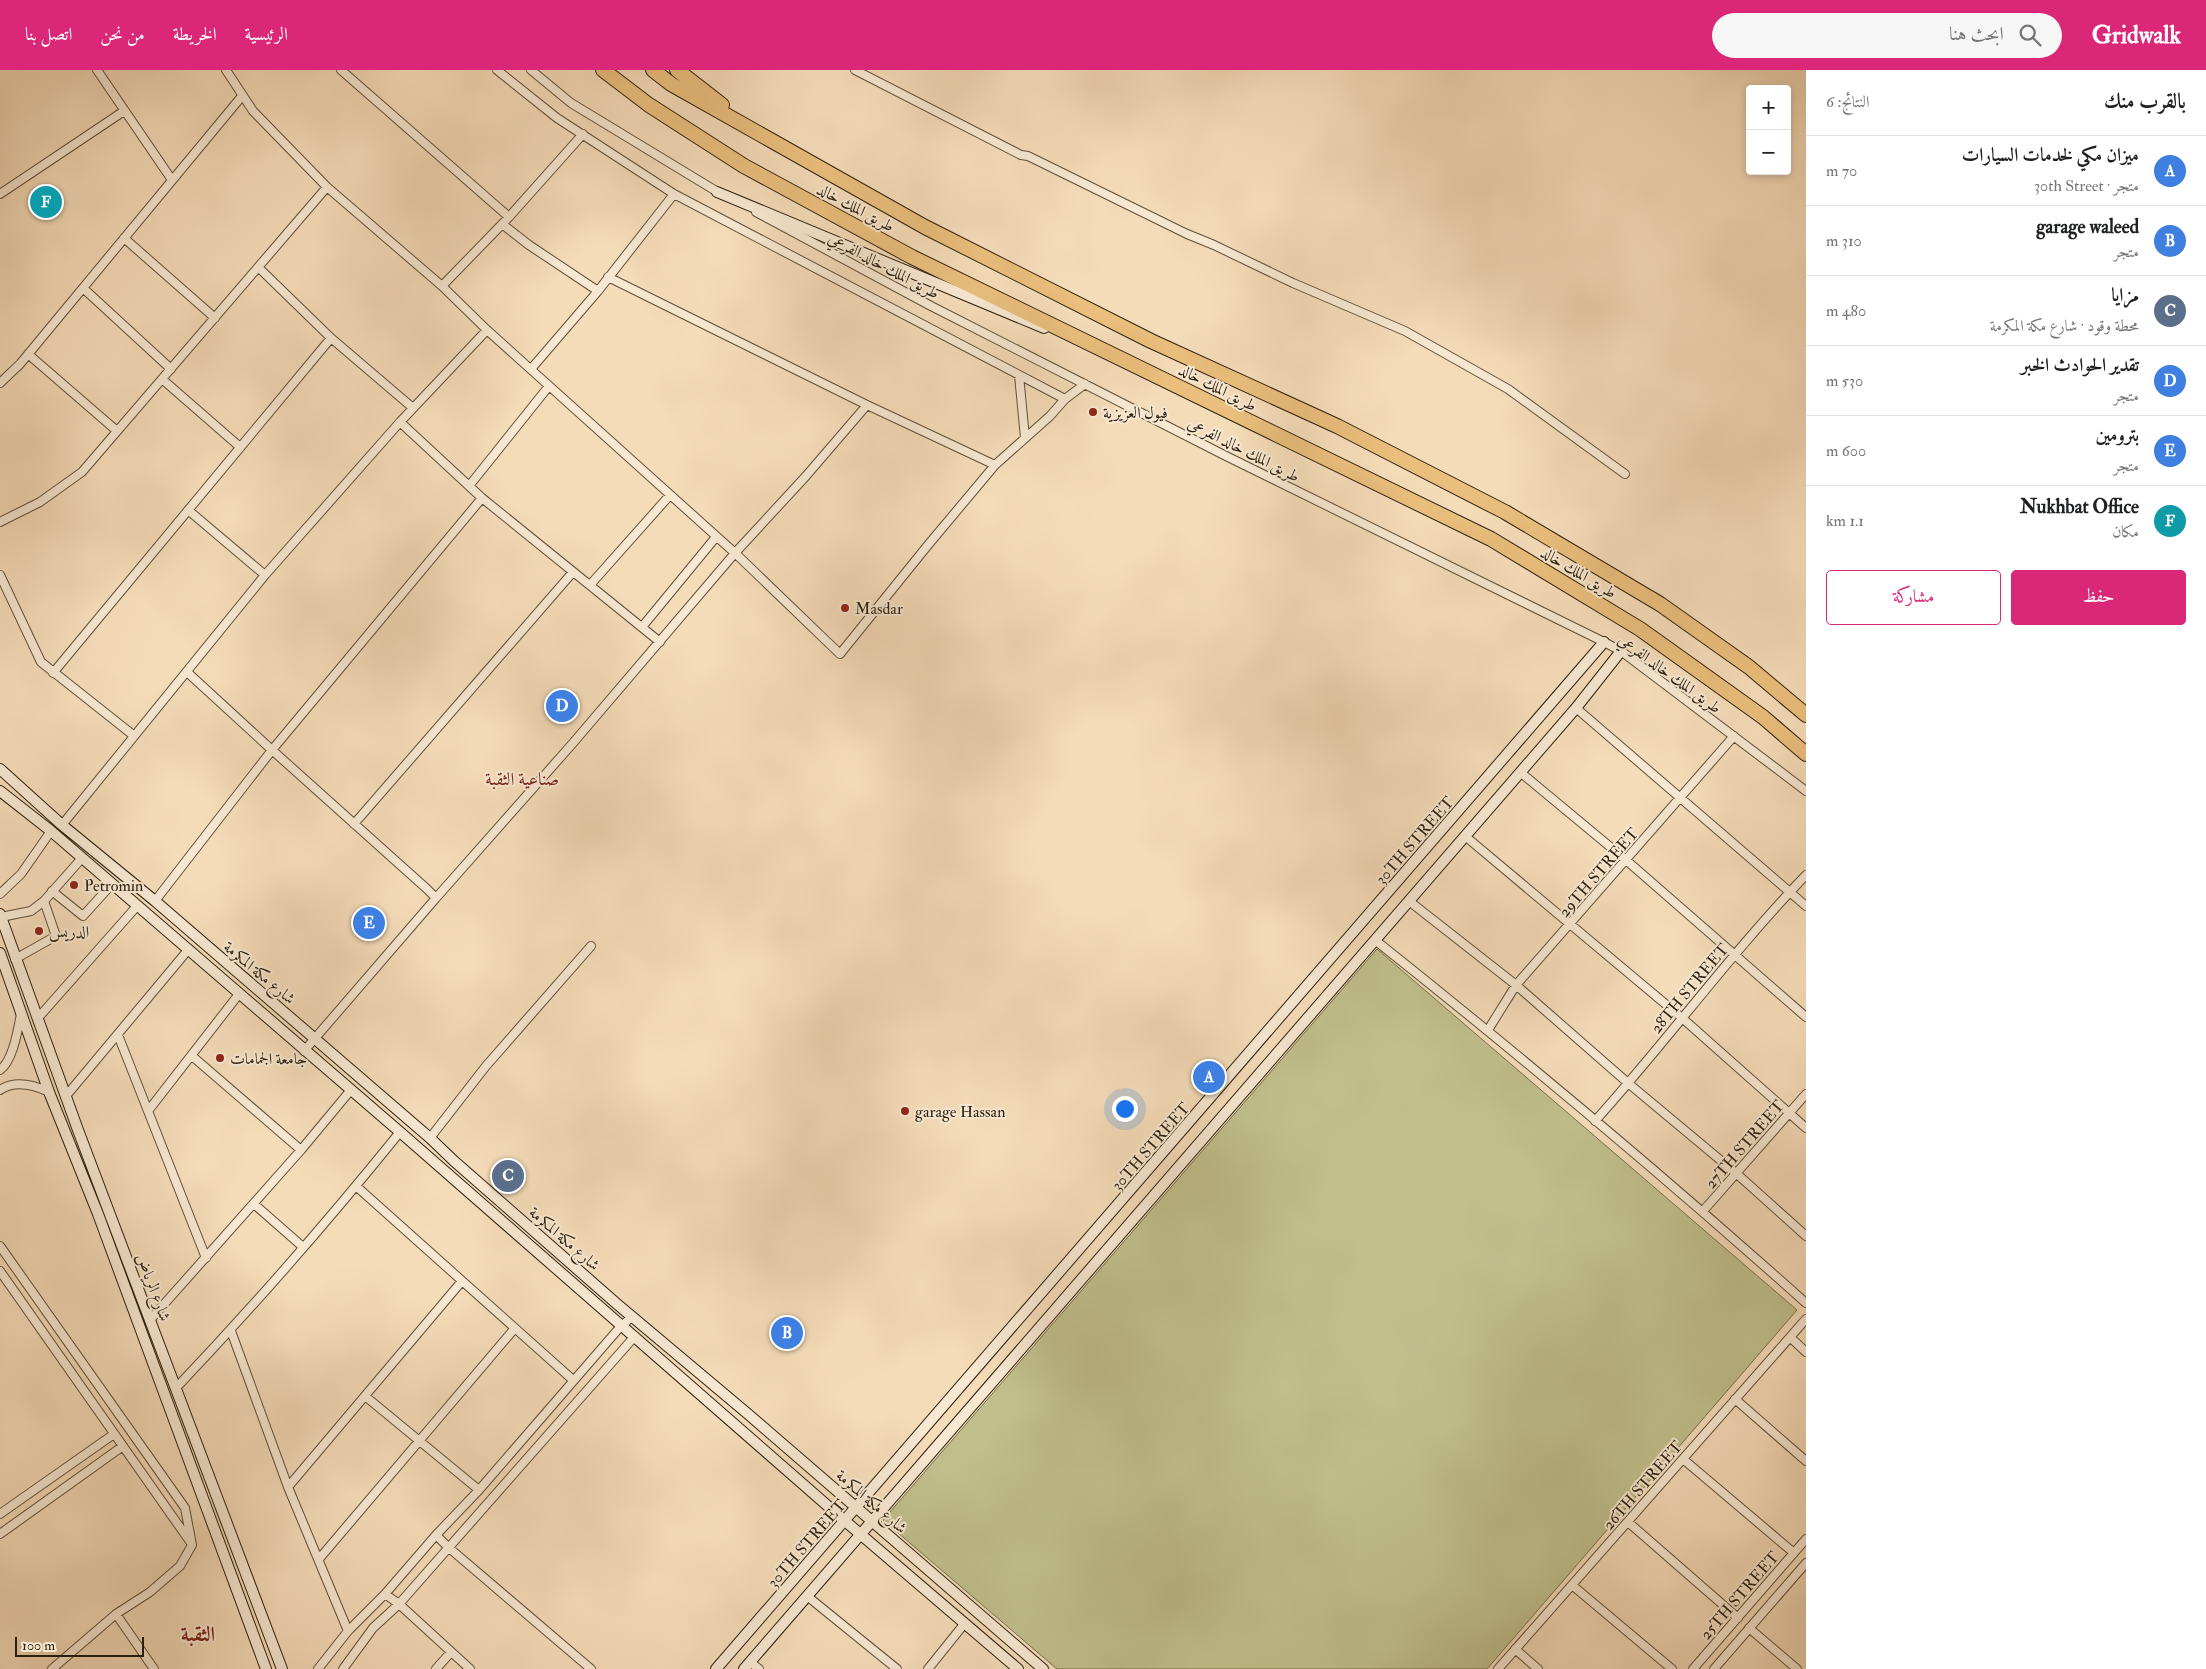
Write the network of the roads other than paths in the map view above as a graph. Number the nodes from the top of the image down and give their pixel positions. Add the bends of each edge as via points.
1 (98, 70) edge
2 (226, 70) edge
3 (341, 70) edge
4 (497, 70) edge
5 (531, 70) edge
6 (603, 70) edge
7 (653, 70) edge
8 (677, 70) edge
9 (855, 70) edge
10 (242, 96) junction
11 (124, 111) junction
12 (583, 134) junction
13 (760, 135) junction
14 (172, 180) junction
15 (327, 187) junction
16 (717, 192) junction
17 (0, 194) edge
18 (674, 194) junction
19 (509, 217) junction
20 (502, 224) junction
21 (124, 238) junction
22 (259, 268) junction
23 (608, 277) junction
24 (442, 286) junction
25 (83, 288) junction
26 (598, 291) junction
27 (215, 318) junction
28 (487, 330) junction
29 (331, 338) junction
30 (28, 354) junction
31 (1130, 362) junction
32 (171, 369) junction
33 (531, 369) junction
34 (1019, 375) junction
35 (162, 379) junction
36 (0, 383) edge
37 (1085, 384) junction
38 (549, 386) junction
39 (1064, 399) junction
40 (867, 405) junction
41 (413, 408) junction
42 (400, 422) junction
43 (117, 431) junction
44 (1026, 438) junction
45 (240, 447) junction
46 (995, 465) junction
47 (1625, 474) dead end
48 (469, 486) junction
49 (670, 495) junction
50 (482, 498) junction
51 (188, 510) junction
52 (0, 522) edge
53 (716, 536) junction
54 (735, 553) junction
55 (573, 572) junction
56 (0, 575) edge
57 (265, 575) junction
58 (590, 585) junction
59 (642, 627) junction
60 (660, 642) junction
61 (1604, 642) junction
62 (1621, 652) junction
63 (187, 672) junction
64 (53, 673) junction
65 (1576, 708) junction
66 (1806, 715) edge
67 (1763, 717) junction
68 (133, 735) junction
69 (1734, 736) junction
70 (272, 750) junction
71 (1806, 754) edge
72 (1806, 762) edge
73 (0, 769) edge
74 (1520, 772) junction
75 (0, 791) edge
76 (1806, 791) edge
77 (1680, 798) junction
78 (354, 824) junction
79 (62, 825) junction
80 (51, 831) junction
81 (1465, 836) junction
82 (82, 858) junction
83 (1626, 860) junction
84 (1806, 876) edge
85 (112, 884) junction
86 (52, 891) junction
87 (1790, 892) junction
88 (0, 894) edge
89 (436, 898) junction
90 (1410, 900) junction
91 (44, 901) junction
92 (155, 901) junction
93 (137, 906) junction
94 (1806, 906) edge
95 (0, 915) edge
96 (1571, 924) junction
97 (1375, 940) junction
98 (203, 943) junction
99 (591, 946) dead end
100 (184, 947) junction
101 (0, 953) edge
102 (1735, 955) junction
103 (15, 959) junction
104 (1516, 985) junction
105 (239, 994) junction
106 (22, 1012) junction
107 (1681, 1017) junction
108 (1806, 1017) edge
109 (38, 1018) junction
110 (1488, 1030) junction
111 (118, 1035) junction
112 (314, 1038) junction
113 (304, 1050) junction
114 (192, 1056) junction
115 (0, 1070) edge
116 (1628, 1083) junction
117 (8, 1084) junction
118 (0, 1090) edge
119 (350, 1091) junction
120 (49, 1092) junction
121 (1806, 1094) edge
122 (66, 1096) junction
123 (148, 1111) junction
124 (1789, 1113) junction
125 (1594, 1121) junction
126 (1806, 1128) edge
127 (400, 1132) junction
128 (430, 1138) junction
129 (302, 1150) junction
130 (1737, 1174) junction
131 (356, 1186) junction
132 (254, 1204) junction
133 (1703, 1211) junction
134 (1806, 1236) edge
135 (0, 1246) edge
136 (303, 1247) junction
137 (206, 1258) junction
138 (0, 1271) edge
139 (462, 1281) junction
140 (1806, 1303) edge
141 (632, 1317) junction
142 (1806, 1319) edge
143 (150, 1320) junction
144 (621, 1326) junction
145 (515, 1328) junction
146 (231, 1330) junction
147 (634, 1336) junction
148 (1791, 1338) junction
149 (1806, 1352) edge
150 (573, 1380) junction
151 (176, 1388) junction
152 (365, 1396) junction
153 (1736, 1400) junction
154 (114, 1434) junction
155 (193, 1434) junction
156 (181, 1439) junction
157 (420, 1440) junction
158 (123, 1446) junction
159 (1683, 1459) junction
160 (1806, 1461) edge
161 (288, 1487) junction
162 (479, 1490) junction
163 (857, 1508) junction
164 (0, 1514) edge
165 (872, 1520) junction
166 (845, 1521) junction
167 (1628, 1522) junction
168 (0, 1534) edge
169 (860, 1534) junction
170 (436, 1535) junction
171 (1806, 1539) edge
172 (192, 1545) junction
173 (448, 1547) junction
174 (1794, 1553) junction
175 (319, 1558) junction
176 (1806, 1563) edge
177 (1572, 1585) junction
178 (385, 1594) junction
179 (807, 1596) junction
180 (399, 1604) junction
181 (116, 1614) junction
182 (1738, 1618) junction
183 (965, 1623) junction
184 (1749, 1628) junction
185 (348, 1631) junction
186 (1515, 1649) junction
187 (451, 1652) junction
188 (747, 1665) edge
189 (52, 1669) edge
190 (154, 1669) edge
191 (266, 1669) edge
192 (282, 1669) edge
193 (318, 1669) edge
194 (343, 1669) edge
195 (436, 1669) edge
196 (470, 1669) edge
197 (591, 1669) edge
198 (716, 1669) edge
199 (758, 1669) edge
200 (897, 1669) edge
201 (928, 1669) edge
202 (1018, 1669) edge
203 (1043, 1669) edge
204 (1498, 1669) edge
205 (1538, 1669) edge
206 (1672, 1669) edge
207 (1692, 1669) edge
208 (1714, 1669) edge
209 (1797, 1669) edge

1 - 11 street
2 - 10 street
3 - 19 street
4 - 12 street via 557,118
5 - 16 street, طريق الملك خالد الفرعي via 571,104
6 - 31 highway, طريق الملك خالد via 649,105 744,166 912,257
7 - 13 highway, طريق الملك خالد via 671,84
8 - 13 highway
9 - 47 street via 1021,155 1187,234 1405,331 1508,389
10 - 14 street
10 - 15 street
11 - 14 street
11 - 17 street
12 - 18 street
12 - 19 street
13 - 66 highway, طريق الملك خالد via 934,231 1151,341 1337,426 1505,512 1660,604 1749,667
14 - 21 street
15 - 22 street
15 - 24 street
16 - 31 main road via 946,289
16 - 37 street, طريق الملك خالد الفرعي
18 - 23 street
18 - 34 street
19 - 20 street
20 - 24 street
20 - 26 street
21 - 25 street
21 - 27 street
22 - 27 street
22 - 29 street
23 - 26 street
23 - 40 street
24 - 28 street
25 - 30 street
25 - 32 street
26 - 33 street
27 - 32 street
28 - 33 street
28 - 41 street
29 - 41 street
29 - 45 street
30 - 36 street
30 - 43 street
31 - 67 highway, طريق الملك خالد via 1491,539 1640,629
32 - 35 street
33 - 38 street
34 - 39 street
34 - 44 street
35 - 43 street
35 - 45 street
37 - 39 street
37 - 61 street, طريق الملك خالد الفرعي
38 - 48 street
38 - 49 street
39 - 44 street
40 - 46 street
40 - 54 street
41 - 42 street
42 - 48 street
42 - 57 street
43 - 52 street via 82,472 40,502
44 - 46 street
45 - 51 street
46 - 54 street via 840,654
48 - 50 street
49 - 53 street
49 - 58 street
50 - 55 street
50 - 70 street
51 - 57 street
51 - 64 street
53 - 54 street
53 - 59 street
54 - 60 street
55 - 58 street
55 - 78 street
56 - 64 street via 42,662
57 - 63 street
58 - 59 street
59 - 60 street
60 - 89 street
61 - 62 street, طريق الملك خالد الفرعي
61 - 163 main road, 30TH STREET
62 - 65 main road
62 - 69 street, طريق الملك خالد الفرعي
63 - 68 street
63 - 70 street
64 - 68 street
65 - 74 main road
65 - 77 street
67 - 71 highway, طريق الملك خالد
67 - 72 highway
68 - 79 street
69 - 76 street, طريق الملك خالد الفرعي
69 - 77 street, 29TH STREET
70 - 78 street
70 - 92 street
73 - 79 main road, شارع مكة المكرمة
74 - 81 main road
74 - 83 street
75 - 80 main road, شارع مكة المكرمة
77 - 83 street, 29TH STREET
77 - 87 street
78 - 89 street
79 - 92 main road, شارع مكة المكرمة
80 - 82 main road, شارع مكة المكرمة
80 - 88 street via 21,874
81 - 90 main road
81 - 96 street
82 - 85 main road, شارع مكة المكرمة
82 - 86 street
83 - 96 street, 29TH STREET
83 - 102 street
84 - 87 street, 28TH STREET
85 - 86 street via 83,916
85 - 93 main road, شارع مكة المكرمة
86 - 91 street
87 - 94 street
87 - 102 street, 28TH STREET
89 - 112 street
90 - 97 main road
90 - 104 street
91 - 95 street via 31,911
91 - 103 street via 56,936
92 - 98 main road, شارع مكة المكرمة
93 - 100 main road, شارع مكة المكرمة
93 - 109 street
95 - 103 main road, شارع الرياض
96 - 104 street, 29TH STREET
96 - 107 street
97 - 110 street
97 - 165 main road
98 - 100 main road via 185,939
98 - 112 main road, شارع مكة المكرمة
99 - 128 street via 486,1066
100 - 105 main road, شارع مكة المكرمة
100 - 111 street
101 - 106 main road, شارع الرياض
102 - 107 street, 28TH STREET
102 - 108 street
103 - 109 main road, شارع الرياض
104 - 110 street, 29TH STREET
104 - 116 street
105 - 113 main road, شارع مكة المكرمة
105 - 114 street
106 - 115 street via 12,1050
106 - 120 main road, شارع الرياض
107 - 116 street, 28TH STREET
107 - 124 street
109 - 122 main road, شارع الرياض
110 - 125 street
111 - 122 street
111 - 123 street
112 - 113 street
112 - 128 main road, شارع مكة المكرمة
113 - 119 main road, شارع مكة المكرمة
114 - 123 street
114 - 129 street
115 - 117 street
116 - 125 street, 28TH STREET
116 - 130 street
117 - 118 street
117 - 120 street via 35,1086
119 - 127 main road, شارع مكة المكرمة
119 - 129 street
120 - 156 main road, شارع الرياض
121 - 124 street, 27TH STREET
122 - 143 main road, شارع الرياض
123 - 137 street
124 - 126 street
124 - 130 street, 27TH STREET
125 - 133 street
127 - 131 street
127 - 144 main road, شارع مكة المكرمة
128 - 141 main road, شارع مكة المكرمة
129 - 132 street
130 - 133 street, 27TH STREET
130 - 134 street
131 - 136 street
131 - 139 street
132 - 136 street
132 - 137 street
133 - 140 street
135 - 172 street via 185,1508
136 - 146 street
137 - 143 street
138 - 154 street
139 - 145 street
139 - 152 street
141 - 144 street
141 - 163 main road, شارع مكة المكرمة
142 - 148 street, 26TH STREET
143 - 151 main road, شارع الرياض
144 - 147 main road, شارع مكة المكرمة
144 - 150 street
145 - 150 street
145 - 157 street
146 - 151 street
146 - 161 street
147 - 166 main road, شارع مكة المكرمة
147 - 173 street
148 - 149 street
148 - 153 street, 26TH STREET
150 - 162 street
151 - 155 main road, شارع الرياض
152 - 157 street
152 - 161 street
153 - 159 street, 26TH STREET
153 - 160 street
154 - 158 street
154 - 164 street
155 - 156 main road
155 - 192 main road, شارع الرياض
156 - 191 main road, شارع الرياض
157 - 162 street
157 - 175 street
158 - 168 street
158 - 172 street
159 - 167 street, 26TH STREET
159 - 174 street
161 - 175 street
162 - 170 street
163 - 165 main road, شارع مكة المكرمة
163 - 166 main road, 30TH STREET
165 - 169 main road
165 - 203 main road, شارع مكة المكرمة
166 - 169 main road, شارع مكة المكرمة
166 - 198 main road, 30TH STREET
167 - 177 street, 26TH STREET
167 - 182 street
169 - 179 main road
169 - 183 main road, شارع مكة المكرمة
170 - 173 street
170 - 178 street
171 - 174 street, 25TH STREET
172 - 181 street via 180,1566 150,1592
173 - 180 street
173 - 197 street
174 - 182 street, 25TH STREET
175 - 185 street
176 - 184 street, 25TH STREET
177 - 186 street, 26TH STREET
177 - 206 street
178 - 180 street
178 - 185 street
179 - 188 main road
179 - 200 street
180 - 187 street
180 - 194 street via 374,1628
181 - 189 street
181 - 190 street
182 - 207 street, 25TH STREET
183 - 201 street
183 - 202 main road, شارع مكة المكرمة
184 - 208 street, 25TH STREET
184 - 209 street
185 - 193 street
186 - 204 street, 26TH STREET
186 - 205 street
187 - 195 street
187 - 196 street
188 - 199 street

